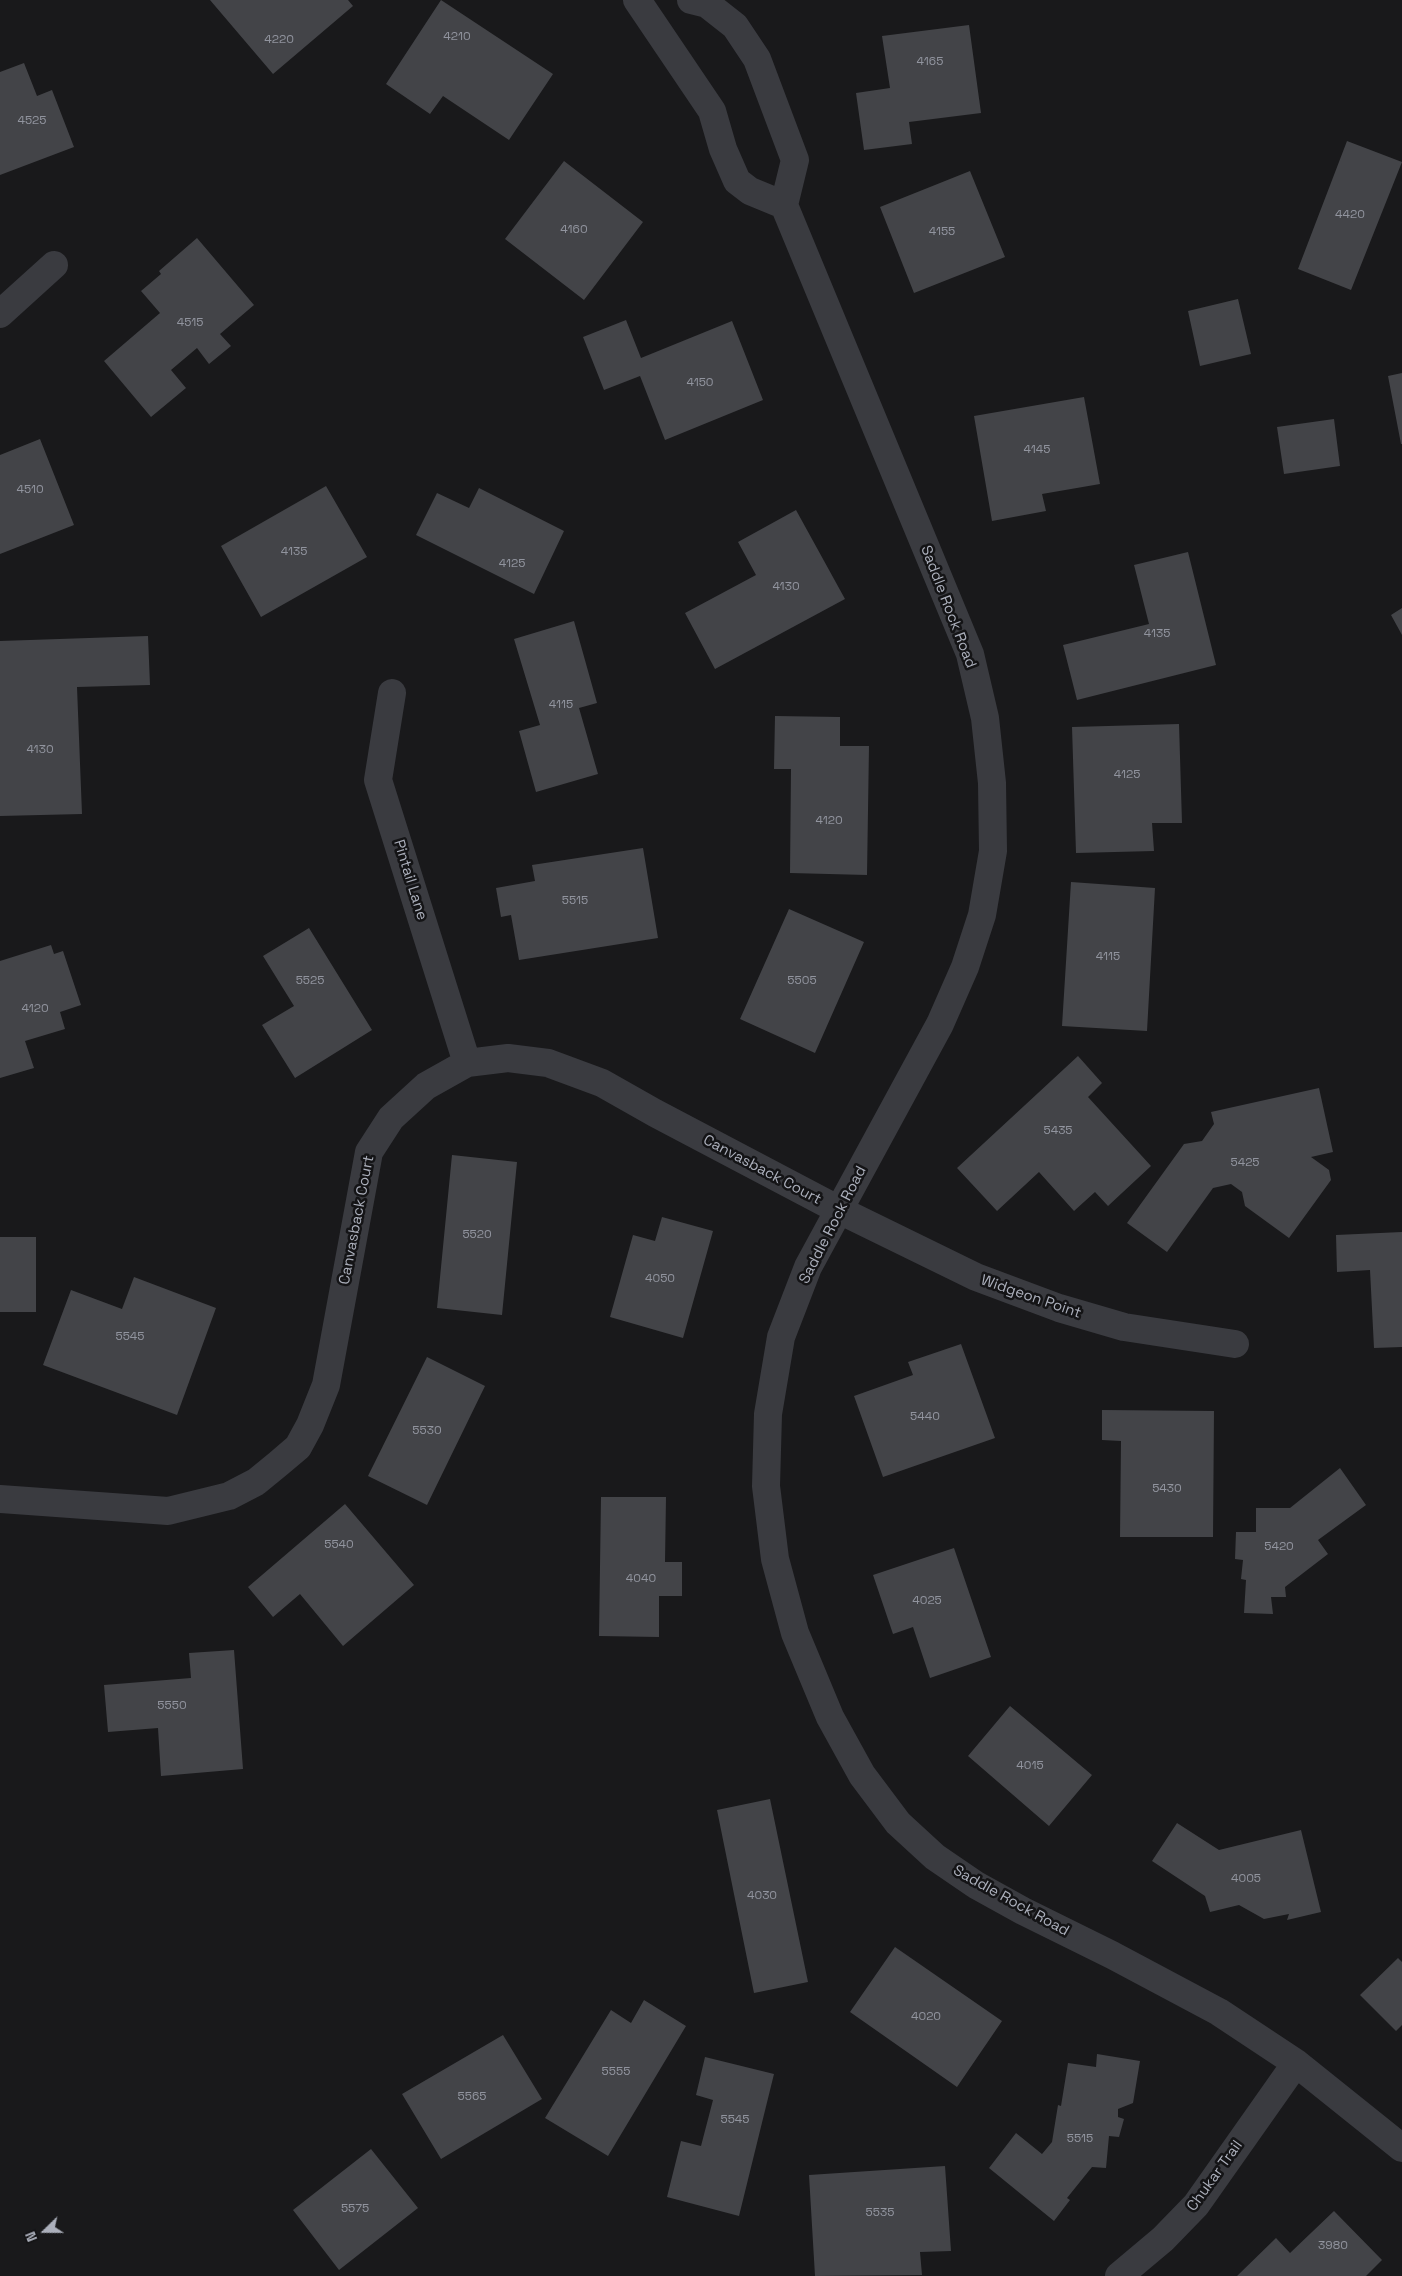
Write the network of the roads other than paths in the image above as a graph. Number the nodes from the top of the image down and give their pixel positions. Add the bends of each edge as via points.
1 (637, 0) edge
2 (691, 0) edge
3 (784, 205) junction
4 (54, 265) dead end
5 (0, 314) edge
6 (392, 693) dead end
7 (467, 1063) junction
8 (839, 1210) junction
9 (1235, 1344) dead end
10 (0, 1499) edge
11 (1296, 2063) junction
12 (1402, 2148) edge
13 (1120, 2276) edge

1 - 3 street via 712,111 737,181
2 - 3 street via 707,4 735,26 757,59 795,160
3 - 8 street, Saddle Rock Road via 970,654 985,718 992,783 993,851 982,915 965,967 940,1024
4 - 5 street
6 - 7 street, Pintail Lane via 378,780
7 - 8 street, Canvasback Court via 508,1058 548,1063 602,1083
7 - 10 street, Canvasback Court via 426,1086 391,1118 369,1152 326,1385 298,1447 256,1482 229,1496 168,1511
8 - 9 street, Widgeon Point via 976,1278 1058,1308 1124,1327
8 - 11 street, Saddle Rock Road via 808,1267 782,1337 768,1414 766,1477 775,1559 795,1633 830,1717 862,1775 898,1823 935,1857 1023,1911 1219,2012
11 - 12 street, Saddle Rock Road
11 - 13 street, Chukar Trail via 1196,2204 1163,2239

